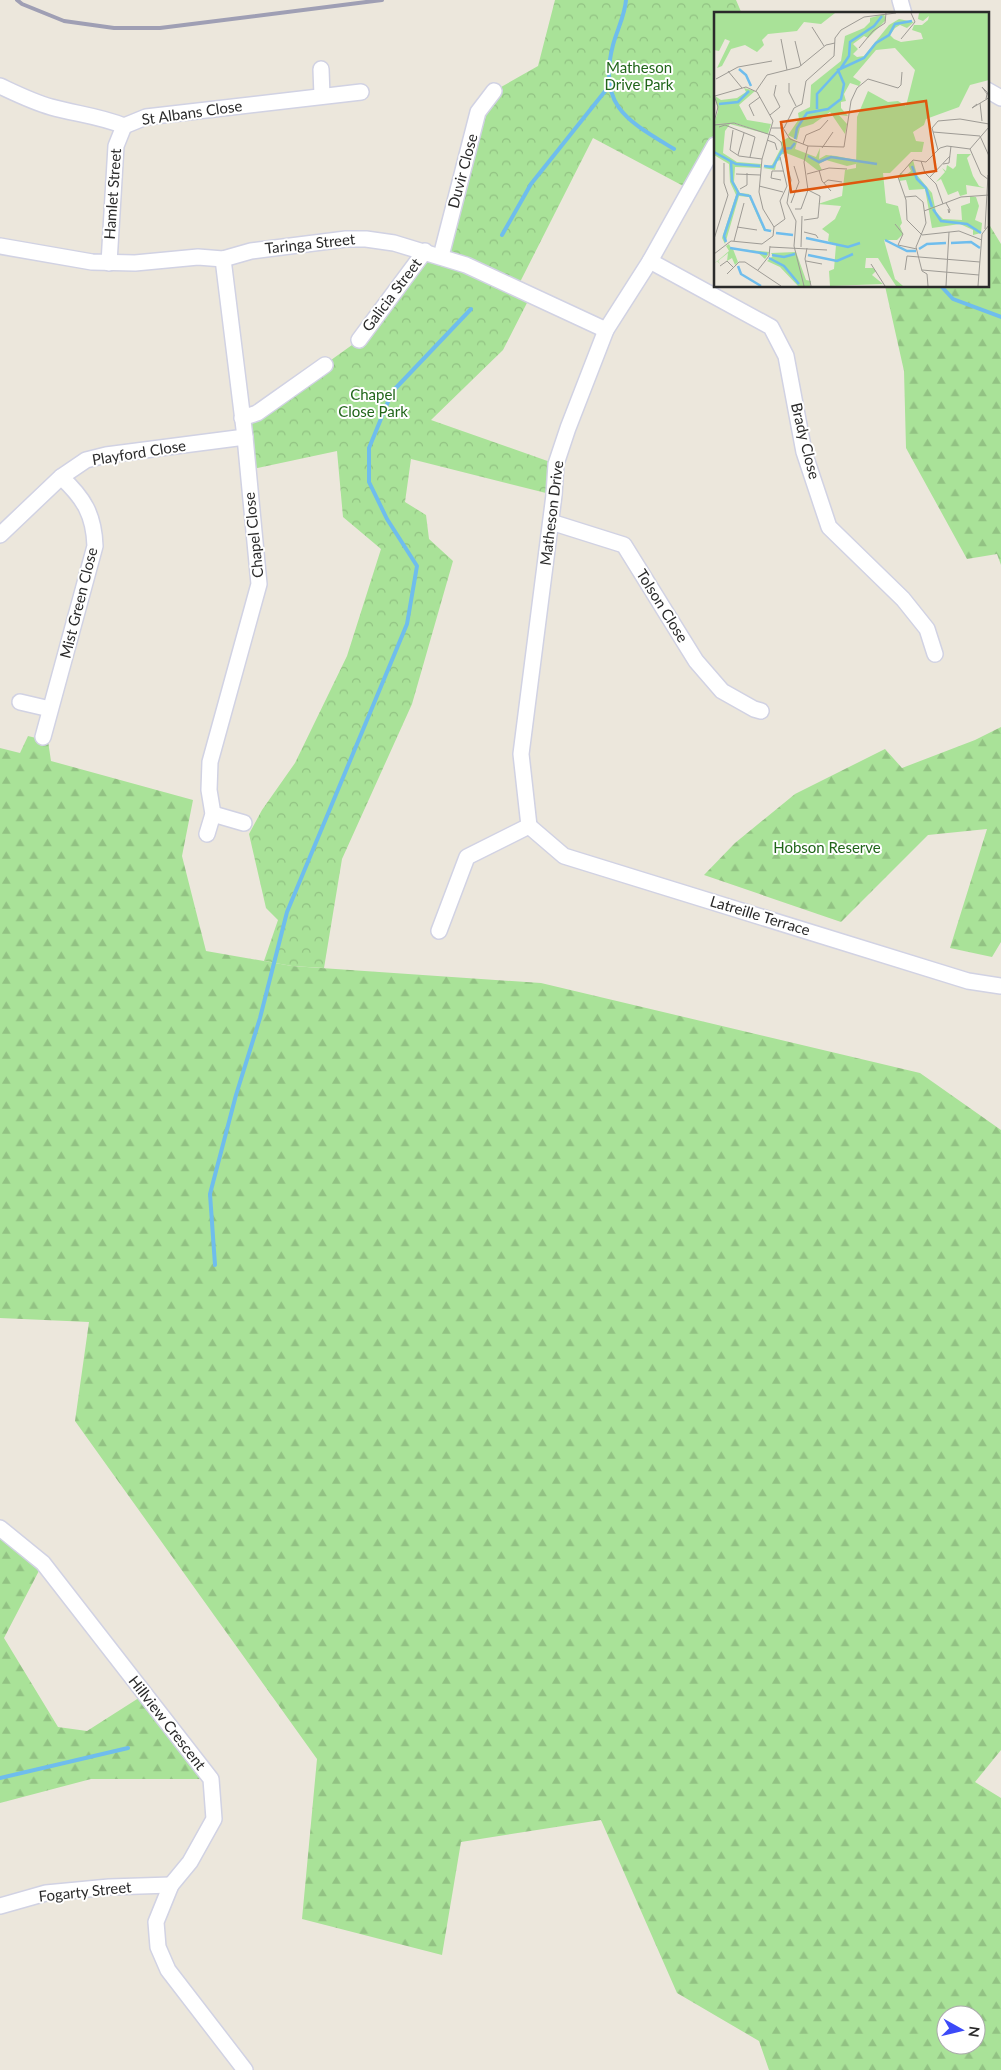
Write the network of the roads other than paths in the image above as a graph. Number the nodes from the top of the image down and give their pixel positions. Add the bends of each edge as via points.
1 (321, 69) dead end
2 (0, 86) edge
3 (494, 91) dead end
4 (988, 91) edge
5 (361, 92) dead end
6 (322, 96) junction
7 (1001, 98) edge
8 (124, 126) junction
9 (714, 147) edge
10 (0, 246) edge
11 (425, 251) junction
12 (441, 256) junction
13 (223, 259) junction
14 (650, 261) junction
15 (109, 263) junction
16 (606, 330) junction
17 (359, 340) dead end
18 (324, 364) dead end
19 (242, 418) junction
20 (245, 437) junction
21 (61, 477) junction
22 (551, 522) junction
23 (0, 535) edge
24 (935, 654) dead end
25 (20, 702) dead end
26 (50, 709) junction
27 (761, 711) dead end
28 (43, 737) dead end
29 (213, 814) junction
30 (244, 823) dead end
31 (529, 826) junction
32 (207, 834) dead end
33 (439, 931) dead end
34 (1001, 986) edge
35 (0, 1528) edge
36 (171, 1885) junction
37 (0, 1906) edge
38 (245, 2070) edge

1 - 6 street
2 - 8 street, St Albans Close via 45,105
3 - 12 street, Duvir Close via 478,112
4 - 7 street
5 - 6 street, St Albans Close
6 - 8 street, St Albans Close via 146,117
8 - 15 street, Hamlet Street via 116,146
9 - 14 street, Matheson Drive
10 - 15 street, Taringa Street via 57,258
11 - 12 street, Taringa Street
11 - 13 street, Taringa Street via 394,242 346,239 250,251
11 - 17 street, Galicia Street
12 - 16 street, Taringa Street
13 - 15 street, Taringa Street via 198,257
13 - 19 street, Chapel Close
14 - 16 street, Matheson Drive
14 - 24 street, Brady Close via 771,327 786,356 804,452 829,527 903,599 927,629
16 - 22 street, Matheson Drive via 556,464
18 - 19 street via 257,413
19 - 20 street, Chapel Close
20 - 21 street, Playford Close via 106,455 86,460
20 - 29 street, Chapel Close via 259,584 210,762 209,790
21 - 23 street, Playford Close
21 - 26 street, Mist Green Close via 77,492 87,508 94,527 95,546
22 - 27 street, Tolson Close via 624,545 696,661 722,691
22 - 31 street, Matheson Drive via 521,754
25 - 26 street
26 - 28 street, Mist Green Close
29 - 30 street
29 - 32 street, Chapel Close
31 - 33 street via 466,858
31 - 34 street, Latreille Terrace via 564,856 968,981
35 - 36 street, Hillview Crescent via 44,1563 211,1779 214,1819 190,1862
36 - 37 street, Fogarty Street via 46,1893
36 - 38 street, Hillview Crescent via 156,1922 158,1947 168,1970

